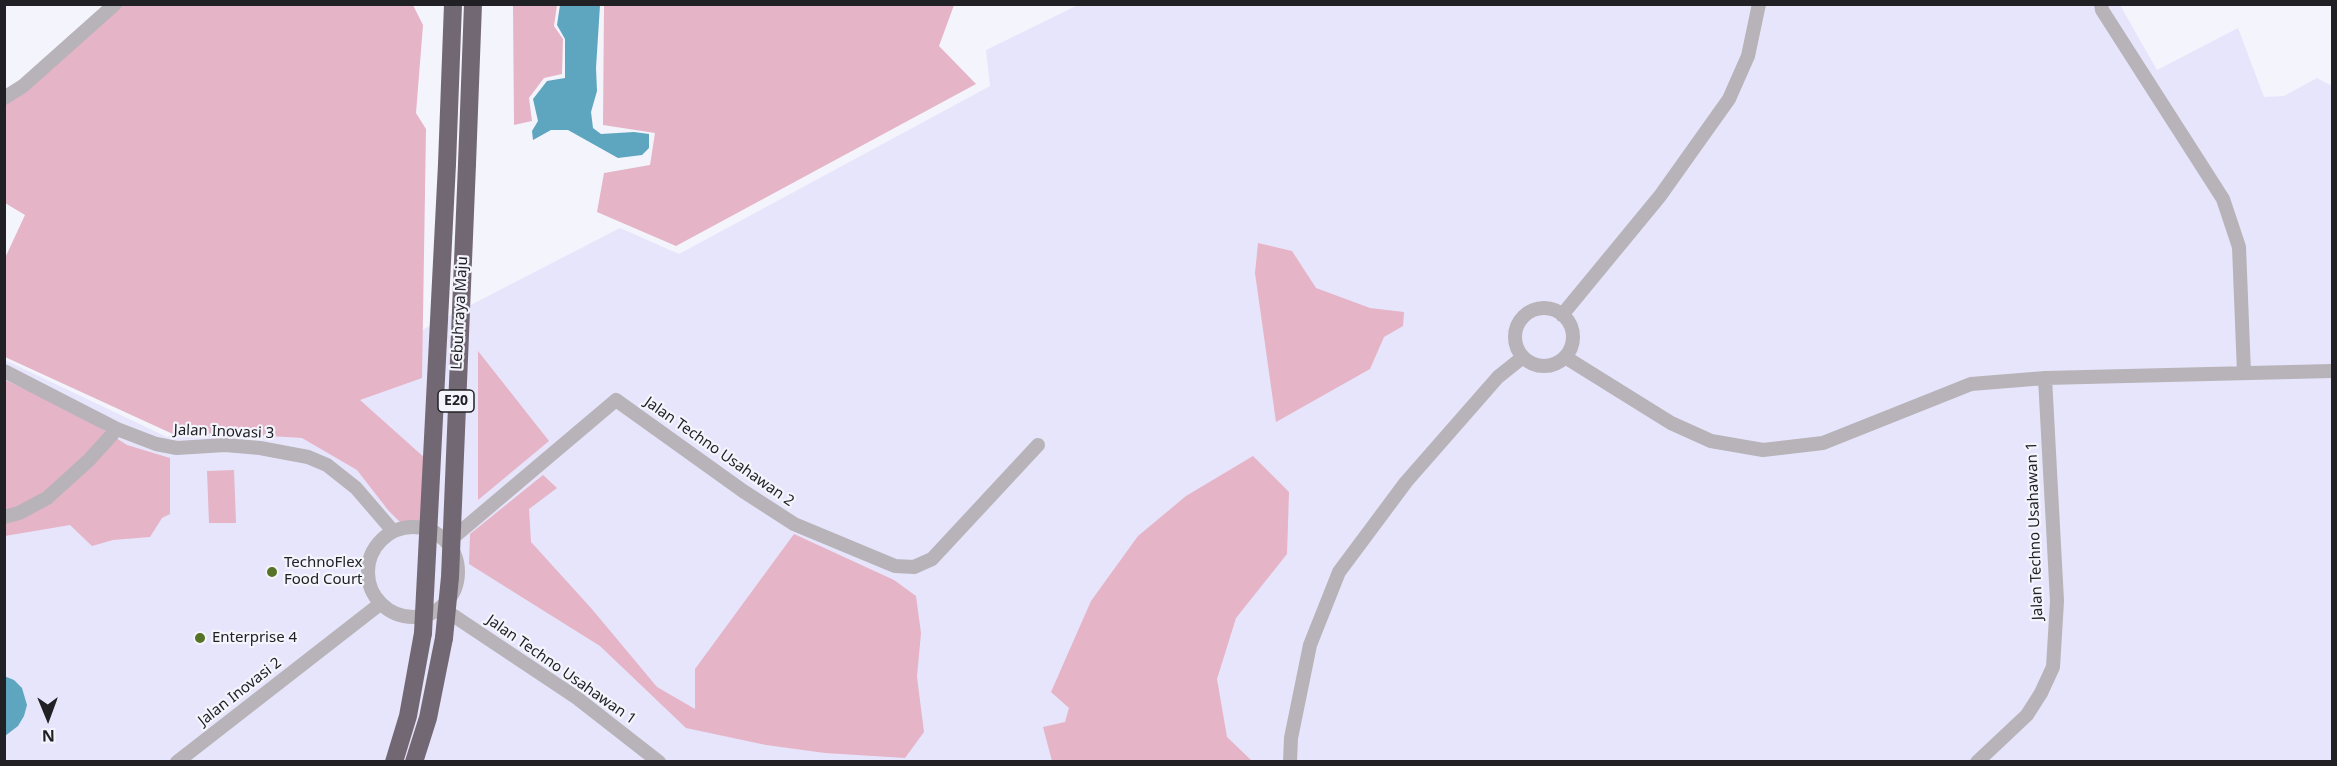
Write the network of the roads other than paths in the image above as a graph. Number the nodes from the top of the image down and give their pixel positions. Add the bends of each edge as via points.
1 (115, 4) edge
2 (453, 4) edge
3 (473, 4) edge
4 (1759, 4) edge
5 (2101, 4) edge
6 (4, 98) edge
7 (1562, 315) junction
8 (1523, 357) junction
9 (1565, 357) junction
10 (4, 371) edge
11 (2244, 373) junction
12 (2332, 373) edge
13 (2045, 378) junction
14 (117, 429) junction
15 (1038, 445) dead end
16 (4, 518) edge
17 (393, 531) junction
18 (448, 542) junction
19 (380, 604) junction
20 (442, 608) junction
21 (177, 762) edge
22 (394, 762) edge
23 (414, 762) edge
24 (659, 762) edge
25 (1290, 762) edge
26 (1977, 762) edge

1 - 6 street via 23,86
2 - 22 highway, Lebuhraya Maju / E20, bridge via 423,633 408,716
3 - 23 highway, Lebuhraya Maju / E20, bridge via 450,577 442,655
4 - 7 street via 1748,56 1729,99 1660,196
5 - 11 street via 2223,199 2239,247
7 - 8 street via 1545,308 1520,321 1515,340
7 - 9 street via 1572,340
8 - 9 street via 1530,363 1549,365
8 - 25 street via 1498,376 1406,482 1339,572 1310,645 1291,738
9 - 13 street via 1671,423 1711,441 1763,450 1823,443 1971,384
10 - 14 street, Jalan Inovasi 3
11 - 12 street
11 - 13 street
13 - 26 street, Jalan Techno Usahawan 1 via 2057,601 2053,667 2027,715
14 - 16 street via 47,498
14 - 17 street, Jalan Inovasi 3 via 169,447 260,447 308,457 327,465 356,488
15 - 18 street, Jalan Techno Usahawan 2 via 932,559 914,567 895,567 794,524 616,400
17 - 18 street via 422,528
17 - 19 street via 378,543 367,569 370,588
18 - 20 street via 459,576
19 - 20 street via 404,617 417,618
19 - 21 street, Jalan Inovasi 2
20 - 24 street, Jalan Techno Usahawan 1 via 577,698

